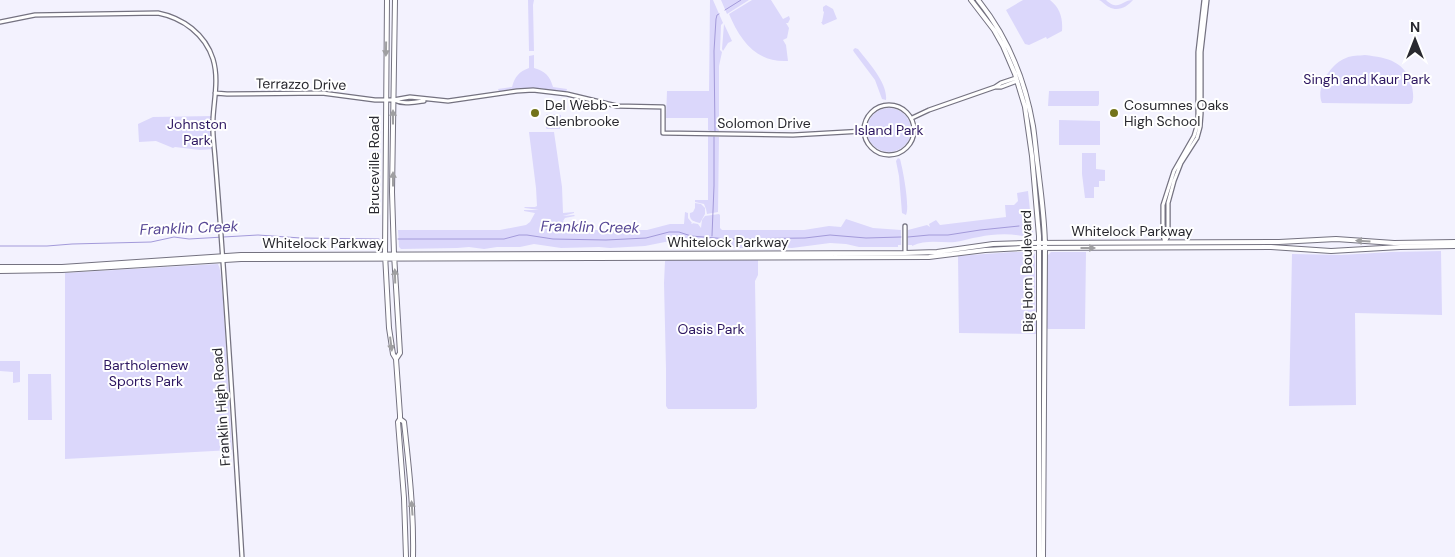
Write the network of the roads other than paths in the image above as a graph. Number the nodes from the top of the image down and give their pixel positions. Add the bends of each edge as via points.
1 (387, 0) edge
2 (395, 0) edge
3 (971, 0) edge
4 (978, 0) edge
5 (1205, 0) edge
6 (0, 22) edge
7 (1017, 80) junction
8 (215, 94) junction
9 (385, 100) junction
10 (393, 100) junction
11 (912, 118) junction
12 (864, 131) junction
13 (663, 133) joint
14 (905, 226) dead end
15 (1165, 242) junction
16 (1039, 243) junction
17 (1045, 243) junction
18 (1455, 244) edge
19 (1039, 248) junction
20 (1045, 248) junction
21 (1128, 248) junction
22 (1183, 248) junction
23 (905, 255) junction
24 (385, 257) junction
25 (394, 257) junction
26 (222, 258) junction
27 (62, 268) junction
28 (0, 269) edge
29 (396, 359) junction
30 (400, 419) junction
31 (242, 557) edge
32 (406, 557) edge
33 (413, 557) edge
34 (1041, 557) edge

1 -> 9 main road, Bruceville Road
2 - 10 main road, Bruceville Road
3 - 7 main road, Big Horn Boulevard via 994,30
4 - 17 main road, Big Horn Boulevard via 1006,44 1029,106
5 - 15 street via 1200,124 1197,138 1174,181 1168,203 1168,236
6 - 8 street, Franklin High Road via 35,15 168,15 189,26 208,47 216,72
7 - 11 street via 1001,83
7 - 16 main road, Big Horn Boulevard via 1029,127
8 - 9 street, Terrazzo Drive via 322,93
8 - 26 street, Franklin High Road via 213,127
9 - 10 street, Terrazzo Drive
9 - 24 main road, Bruceville Road
10 - 13 street, Terrazzo Drive via 410,97 454,101 533,90 568,94 617,106 664,107
25 -> 10 main road, Bruceville Road
11 - 12 street via 899,106 882,105 869,115
11 - 12 street via 915,128 913,139 896,155 884,155 873,150
12 - 13 street, Solomon Drive via 793,135
14 - 23 street
15 - 17 main road, Whitelock Parkway
18 -> 15 main road, Whitelock Parkway via 1336,239
15 - 21 main road via 1158,246
15 - 22 main road
16 - 17 main road, Whitelock Parkway
16 - 19 main road, Big Horn Boulevard
16 - 23 main road, Whitelock Parkway via 1004,243
17 - 20 main road, Big Horn Boulevard
18 - 22 main road, Whitelock Parkway via 1340,251 1271,247
19 - 20 main road, Whitelock Parkway
19 - 23 main road, Whitelock Parkway via 940,256
19 - 34 main road, Big Horn Boulevard
20 -> 21 main road, Whitelock Parkway
20 - 34 main road, Big Horn Boulevard
21 - 22 main road, Whitelock Parkway
23 - 25 main road, Whitelock Parkway
24 - 25 main road, Whitelock Parkway
24 - 26 main road, Whitelock Parkway
24 -> 29 main road, Bruceville Road via 389,328 392,354
29 -> 25 main road, Bruceville Road via 400,353
26 - 27 main road, Whitelock Parkway
26 - 31 street, Franklin High Road
27 - 28 main road, Whitelock Parkway
27 - 28 main road, Whitelock Parkway via 30,266
29 - 30 main road, Bruceville Road
30 - 32 main road, Bruceville Road
33 -> 30 main road, Bruceville Road via 408,458 404,422

